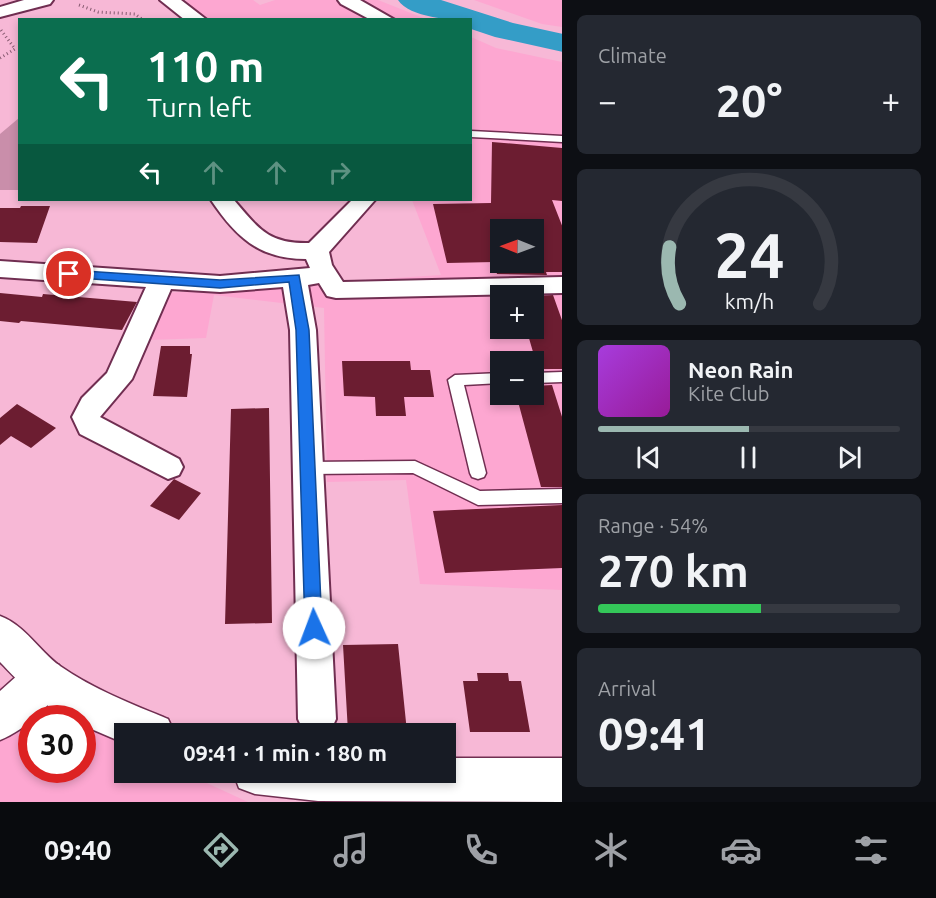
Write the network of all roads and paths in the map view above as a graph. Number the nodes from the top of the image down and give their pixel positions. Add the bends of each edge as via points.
1 (44, 0) edge
2 (169, 0) edge
3 (347, 0) edge
4 (79, 5) dead end
5 (0, 12) edge
6 (140, 18) edge
7 (195, 18) edge
8 (382, 18) edge
9 (0, 29) edge
10 (17, 50) edge
11 (0, 58) edge
12 (472, 134) edge
13 (562, 139) edge
14 (223, 201) edge
15 (363, 201) edge
16 (316, 251) junction
17 (0, 270) edge
18 (325, 275) junction
19 (294, 278) junction
20 (162, 280) junction
21 (562, 285) edge
22 (562, 377) edge
23 (490, 378) edge
24 (544, 378) edge
25 (168, 467) dead end
26 (308, 468) junction
27 (478, 473) dead end
28 (562, 496) edge
29 (0, 634) edge
30 (44, 679) junction
31 (0, 719) edge
32 (317, 719) dead end
33 (127, 723) edge
34 (562, 780) edge
35 (292, 783) edge
36 (319, 791) edge

1 - 5 street
2 - 7 street
3 - 8 street
4 - 6 path
9 - 10 path
10 - 11 path
12 - 13 lane
14 - 16 street via 258,242 290,252
15 - 16 street
16 - 18 street
17 - 20 street
18 - 19 street
18 - 21 street via 336,290
19 - 20 street via 220,284
19 - 26 street via 303,330
20 - 25 street via 118,379 92,405 86,417 90,426
22 - 24 lane
23 - 27 lane via 456,380
26 - 28 lane via 415,467 478,498
26 - 32 street
29 - 30 main road
30 - 31 main road
30 - 33 main road
34 - 36 main road via 421,782
35 - 36 main road

